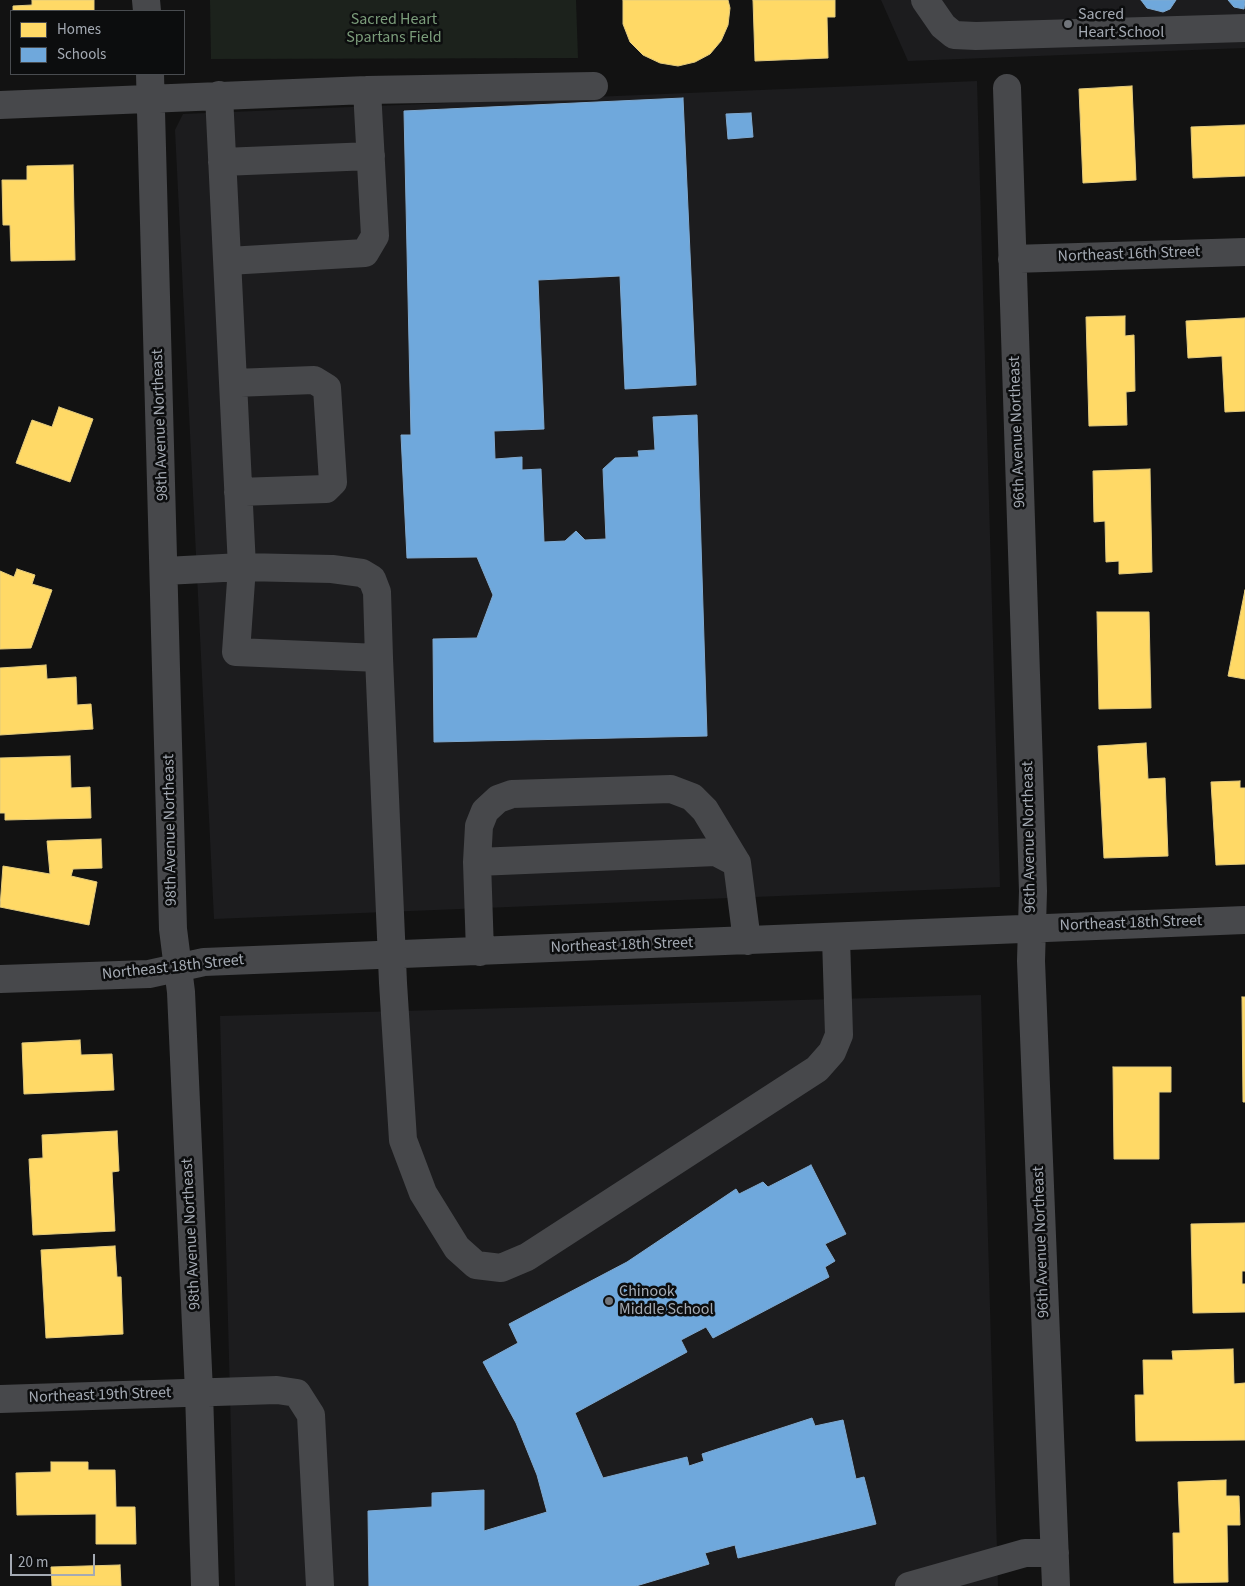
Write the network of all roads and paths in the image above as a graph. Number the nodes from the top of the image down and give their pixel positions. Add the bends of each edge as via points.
1 (925, 0) edge
2 (1245, 28) edge
3 (151, 86) edge
4 (594, 86) dead end
5 (1007, 88) dead end
6 (367, 90) junction
7 (219, 95) junction
8 (0, 105) edge
9 (371, 156) junction
10 (222, 162) junction
11 (1245, 252) edge
12 (1012, 259) junction
13 (228, 260) junction
14 (234, 383) junction
15 (238, 492) junction
16 (242, 567) junction
17 (165, 571) junction
18 (379, 658) junction
19 (477, 862) junction
20 (737, 863) junction
21 (1245, 920) edge
22 (1032, 928) junction
23 (836, 938) junction
24 (747, 941) junction
25 (480, 952) junction
26 (392, 955) junction
27 (178, 966) junction
28 (0, 980) edge
29 (200, 1392) junction
30 (0, 1400) edge
31 (1055, 1553) junction
32 (205, 1586) edge
33 (320, 1586) edge
34 (909, 1586) edge
35 (1056, 1586) edge

1 - 2 street via 943,26 954,35
3 - 7 street
3 - 8 street
3 - 17 street, 98th Avenue Northeast
4 - 6 street
5 - 12 street, 96th Avenue Northeast
6 - 7 street
6 - 9 street
7 - 10 street
9 - 10 street
9 - 13 street via 375,236 365,253
10 - 13 street
11 - 12 street, Northeast 16th Street
12 - 22 street, 96th Avenue Northeast
13 - 14 street
14 - 15 street
14 - 15 street via 314,380 327,388 332,482 326,489
15 - 16 street
16 - 17 street
16 - 18 street via 332,569 362,573 372,579 377,592
16 - 18 street via 236,652
17 - 27 street, 98th Avenue Northeast via 173,929
18 - 26 street
19 - 20 street via 716,852
19 - 20 street via 479,826 486,811 498,799 512,794 671,790 692,797 705,810
19 - 25 street
20 - 24 street
21 - 22 street, Northeast 18th Street
22 - 23 street, Northeast 18th Street
22 - 31 street, 96th Avenue Northeast
23 - 24 street, Northeast 18th Street
23 - 26 street via 839,1035 832,1052 817,1069 527,1257 501,1268 476,1264 457,1248 423,1193 403,1140
24 - 25 street, Northeast 18th Street
25 - 26 street, Northeast 18th Street
26 - 27 street, Northeast 18th Street via 204,962
27 - 28 street, Northeast 18th Street via 149,974
27 - 29 street, 98th Avenue Northeast
29 - 30 street, Northeast 19th Street
29 - 32 street, 98th Avenue Northeast
29 - 33 street, Northeast 19th Street via 278,1390 297,1393 312,1415
31 - 34 street via 1025,1553
31 - 35 street, 96th Avenue Northeast

